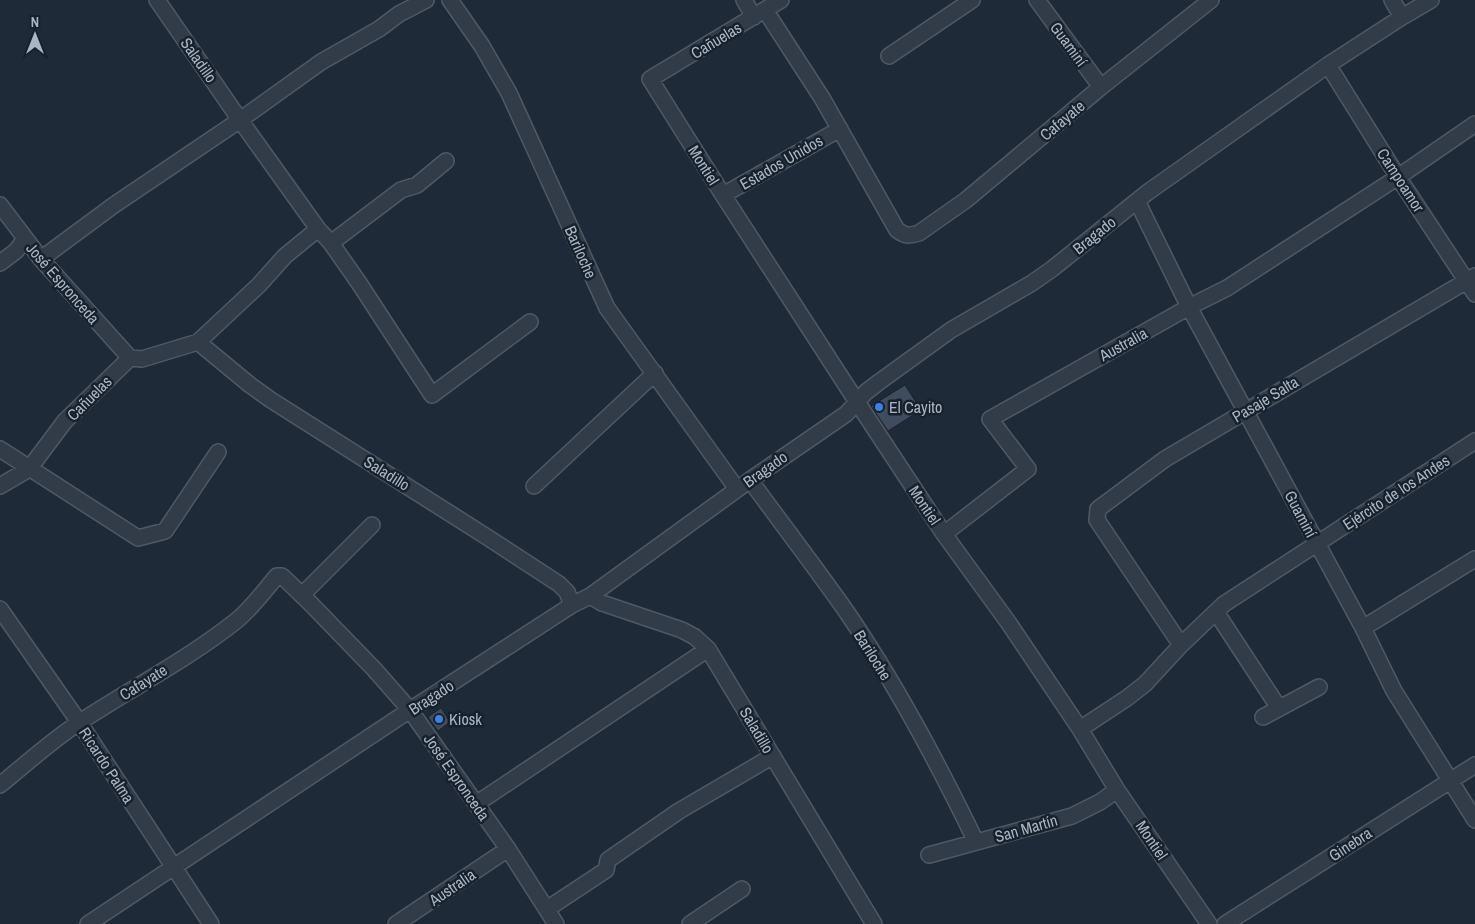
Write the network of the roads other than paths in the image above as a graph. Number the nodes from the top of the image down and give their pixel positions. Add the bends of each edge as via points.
1 (157, 0) edge
2 (426, 0) edge
3 (450, 0) edge
4 (744, 0) edge
5 (781, 0) edge
6 (972, 0) edge
7 (1037, 0) edge
8 (1211, 0) edge
9 (1392, 0) edge
10 (1431, 0) edge
11 (760, 14) junction
12 (1402, 17) junction
13 (889, 56) dead end
14 (1328, 65) junction
15 (650, 79) joint
16 (1100, 87) junction
17 (240, 120) junction
18 (1475, 124) edge
19 (840, 128) junction
20 (446, 161) dead end
21 (1398, 177) junction
22 (723, 195) junction
23 (1137, 201) junction
24 (0, 205) edge
25 (318, 229) junction
26 (25, 239) junction
27 (331, 243) junction
28 (40, 258) junction
29 (0, 263) edge
30 (1471, 278) edge
31 (1475, 294) edge
32 (1189, 307) junction
33 (530, 322) dead end
34 (198, 342) junction
35 (130, 358) junction
36 (655, 373) junction
37 (856, 402) junction
38 (1245, 411) junction
39 (1475, 441) edge
40 (0, 449) edge
41 (218, 452) dead end
42 (29, 468) junction
43 (744, 484) junction
44 (0, 486) edge
45 (534, 486) dead end
46 (372, 525) dead end
47 (944, 534) junction
48 (1317, 544) junction
49 (1475, 559) edge
50 (282, 576) joint
51 (302, 595) junction
52 (590, 596) junction
53 (572, 605) junction
54 (0, 609) edge
55 (1216, 612) junction
56 (1363, 628) junction
57 (1181, 645) junction
58 (708, 649) junction
59 (1319, 687) dead end
60 (1279, 708) junction
61 (410, 710) junction
62 (1263, 717) dead end
63 (79, 722) junction
64 (1080, 729) junction
65 (773, 756) junction
66 (1475, 765) edge
67 (1450, 780) junction
68 (0, 785) edge
69 (1117, 790) junction
70 (476, 804) junction
71 (1475, 820) edge
72 (976, 842) junction
73 (508, 849) junction
74 (929, 855) dead end
75 (174, 867) junction
76 (742, 889) dead end
77 (546, 909) junction
78 (88, 924) edge
79 (211, 924) edge
80 (396, 924) edge
81 (556, 924) edge
82 (690, 924) edge
83 (874, 924) edge
84 (1209, 924) edge
85 (1225, 924) edge

1 - 17 street, Saladillo
2 - 17 street via 321,62
3 - 36 street, Bariloche via 510,93 608,308
4 - 11 street
5 - 11 street, Cañuelas
6 - 13 street
7 - 16 street, Guaminí
8 - 16 street, Cafayate
9 - 12 street
10 - 12 street, Bragado
11 - 15 street, Cañuelas
11 - 19 street
12 - 14 street, Bragado
14 - 21 street, Campoamor
14 - 23 street, Bragado
15 - 22 street, Montiel
16 - 19 street, Cafayate via 966,200 911,236 897,230
17 - 25 street, Saladillo
17 - 28 street
18 - 21 street, Australia
19 - 22 street, Estados Unidos
20 - 27 street via 417,185 401,190
21 - 30 street, Campoamor
21 - 32 street, Australia via 1227,288
22 - 37 street, Montiel
23 - 32 street, Guaminí
23 - 37 street, Bragado via 1052,269 951,330
24 - 26 street, José Espronceda
25 - 27 street, Saladillo
25 - 34 street via 284,256 259,285
26 - 28 street, José Espronceda
26 - 29 street
27 - 33 street, Saladillo via 432,395
28 - 35 street, José Espronceda
30 - 31 street, Campoamor
30 - 38 street, Pasaje Salta
32 - 38 street, Guaminí
32 - 47 street, Australia via 990,418 1028,469
34 - 35 street via 142,359
34 - 53 street, Saladillo via 271,400 558,584 567,592
35 - 42 street, Cañuelas via 66,421
36 - 43 street, Bariloche
36 - 45 street
37 - 43 street, Bragado via 846,414
37 - 47 street, Montiel
38 - 48 street, Guaminí
38 - 57 street, Pasaje Salta via 1165,459 1098,509 1098,520 1114,547
39 - 48 street, Ejército de los Andes
40 - 42 street
41 - 42 street via 165,531 138,538
42 - 44 street, Cañuelas
43 - 52 street, Bragado
43 - 72 street, Bariloche via 846,612 878,661 914,720
46 - 51 street
47 - 64 street, Montiel
48 - 55 street, Ejército de los Andes via 1240,592
48 - 56 street, Guaminí
49 - 56 street
50 - 51 street, José Espronceda
50 - 63 street, Cafayate via 278,576 236,621
51 - 61 street, José Espronceda
52 - 53 street, Bragado
52 - 58 street, Saladillo via 682,630
53 - 61 street, Bragado
54 - 63 street, Ricardo Palma
55 - 57 street, Ejército de los Andes
55 - 60 street
56 - 67 street, Guaminí via 1394,691
57 - 64 street, Ejército de los Andes via 1145,684
58 - 65 street, Saladillo
58 - 70 street
59 - 60 street
60 - 62 street
61 - 70 street, José Espronceda
61 - 75 street, Bragado
63 - 68 street, Cafayate
63 - 75 street, Ricardo Palma
64 - 69 street, Montiel
65 - 77 street via 679,811 608,860 606,870
65 - 83 street, Saladillo
66 - 67 street, Ginebra
67 - 71 street, Guaminí
67 - 85 street, Ginebra
69 - 72 street, San Martín via 1072,816
69 - 84 street, Montiel
70 - 73 street, José Espronceda
72 - 74 street, San Martín
73 - 77 street, José Espronceda
73 - 80 street, Australia
75 - 78 street, Bragado
75 - 79 street, Ricardo Palma
76 - 82 street
77 - 81 street, José Espronceda

